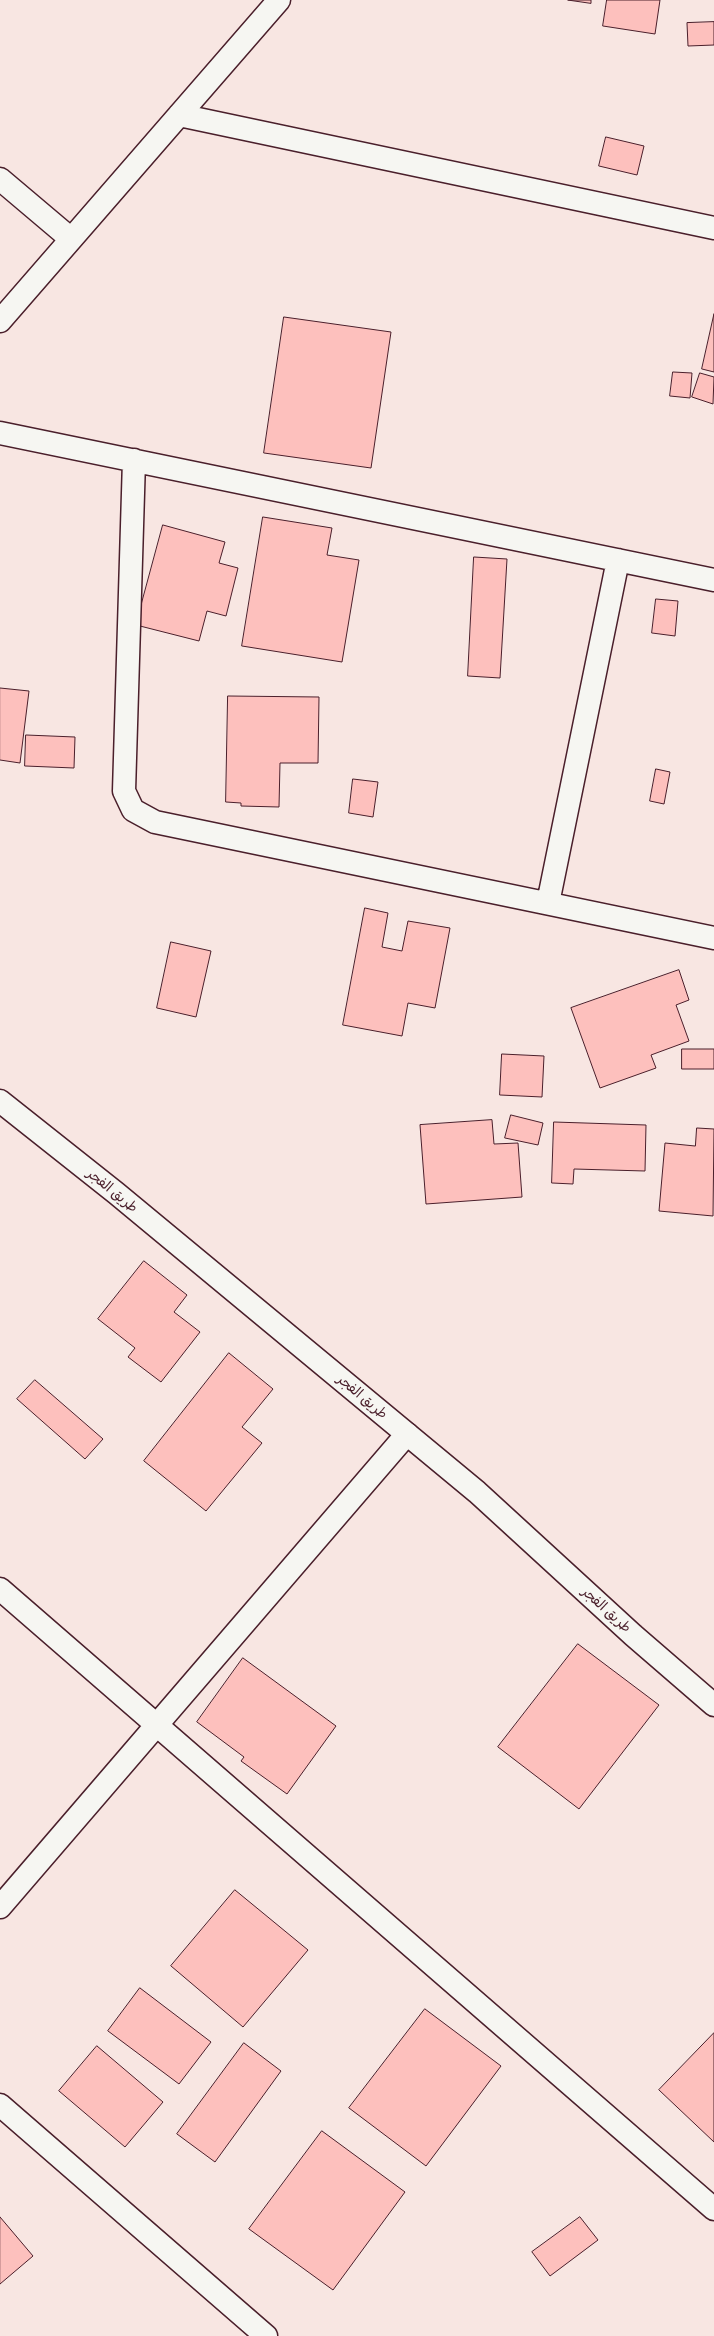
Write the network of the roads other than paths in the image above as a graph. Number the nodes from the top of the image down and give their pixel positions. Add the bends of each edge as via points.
1 (268, 3) edge
2 (180, 115) junction
3 (0, 179) edge
4 (714, 228) edge
5 (71, 239) junction
6 (0, 321) edge
7 (0, 432) edge
8 (134, 460) junction
9 (618, 560) junction
10 (714, 580) edge
11 (548, 902) junction
12 (714, 938) edge
13 (0, 1101) edge
14 (407, 1434) junction
15 (0, 1589) edge
16 (714, 1704) edge
17 (156, 1725) junction
18 (0, 1907) edge
19 (0, 2105) edge
20 (714, 2209) edge
21 (266, 2336) edge

1 - 2 street
2 - 4 street
2 - 5 street
3 - 5 street
5 - 6 street
7 - 8 street
8 - 9 street
8 - 11 street via 124,791 133,810 154,822
9 - 10 street
9 - 11 street
11 - 12 street
13 - 14 street, طريق الفجر via 116,1193
14 - 16 street, طريق الفجر via 476,1492 633,1635
14 - 17 street
15 - 17 street
17 - 18 street
17 - 20 street
19 - 21 street

